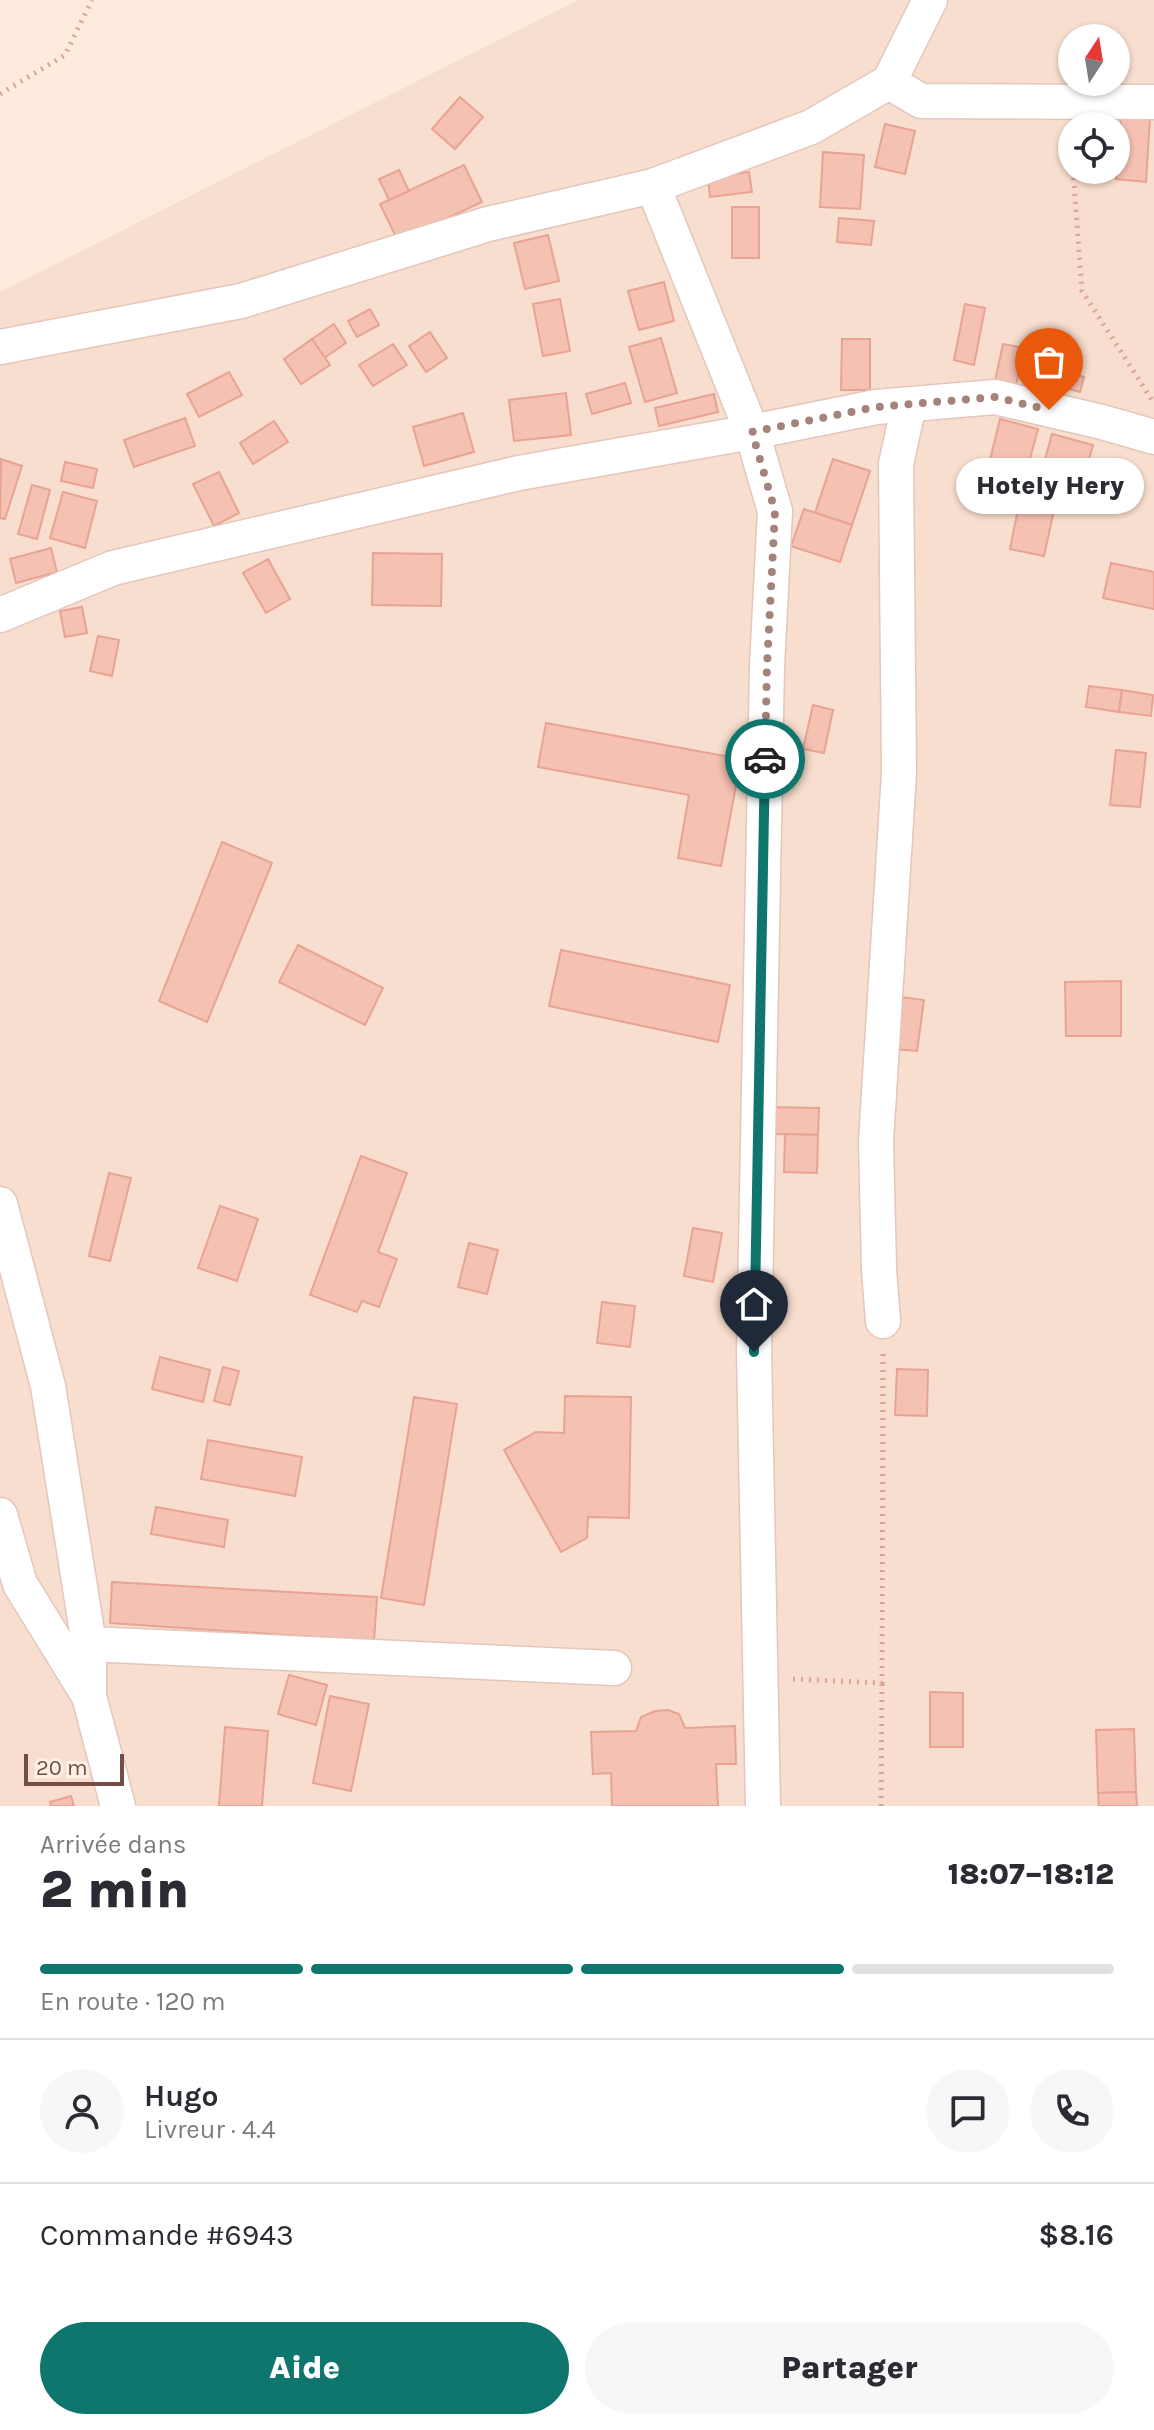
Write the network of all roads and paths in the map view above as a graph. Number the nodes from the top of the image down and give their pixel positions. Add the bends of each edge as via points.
1 (92, 0) edge
2 (930, 0) edge
3 (889, 82) junction
4 (0, 94) edge
5 (1154, 102) edge
6 (1074, 184) edge
7 (653, 186) junction
8 (0, 347) edge
9 (1154, 403) edge
10 (909, 405) junction
11 (752, 432) junction
12 (1154, 437) edge
13 (0, 615) edge
14 (0, 1204) edge
15 (883, 1321) joint
16 (0, 1515) edge
17 (89, 1644) junction
18 (614, 1668) dead end
19 (759, 1677) junction
20 (882, 1683) junction
21 (89, 1696) junction
22 (118, 1806) edge
23 (763, 1806) edge
24 (881, 1806) edge

1 - 4 path via 65,55
2 - 3 street
3 - 5 street via 921,101
3 - 7 street via 811,127
6 - 9 path via 1082,291
7 - 8 street via 488,224 241,301
7 - 11 street
10 - 11 street
10 - 12 street via 995,397
10 - 15 street via 896,464 899,773 876,1141
11 - 13 street via 519,473 113,568
11 - 19 street via 775,511 767,666 754,1352
14 - 17 street via 48,1386
15 - 20 path
16 - 21 street via 20,1584
17 - 18 street
17 - 21 street
19 - 20 path
19 - 23 street
20 - 24 path
21 - 22 street

